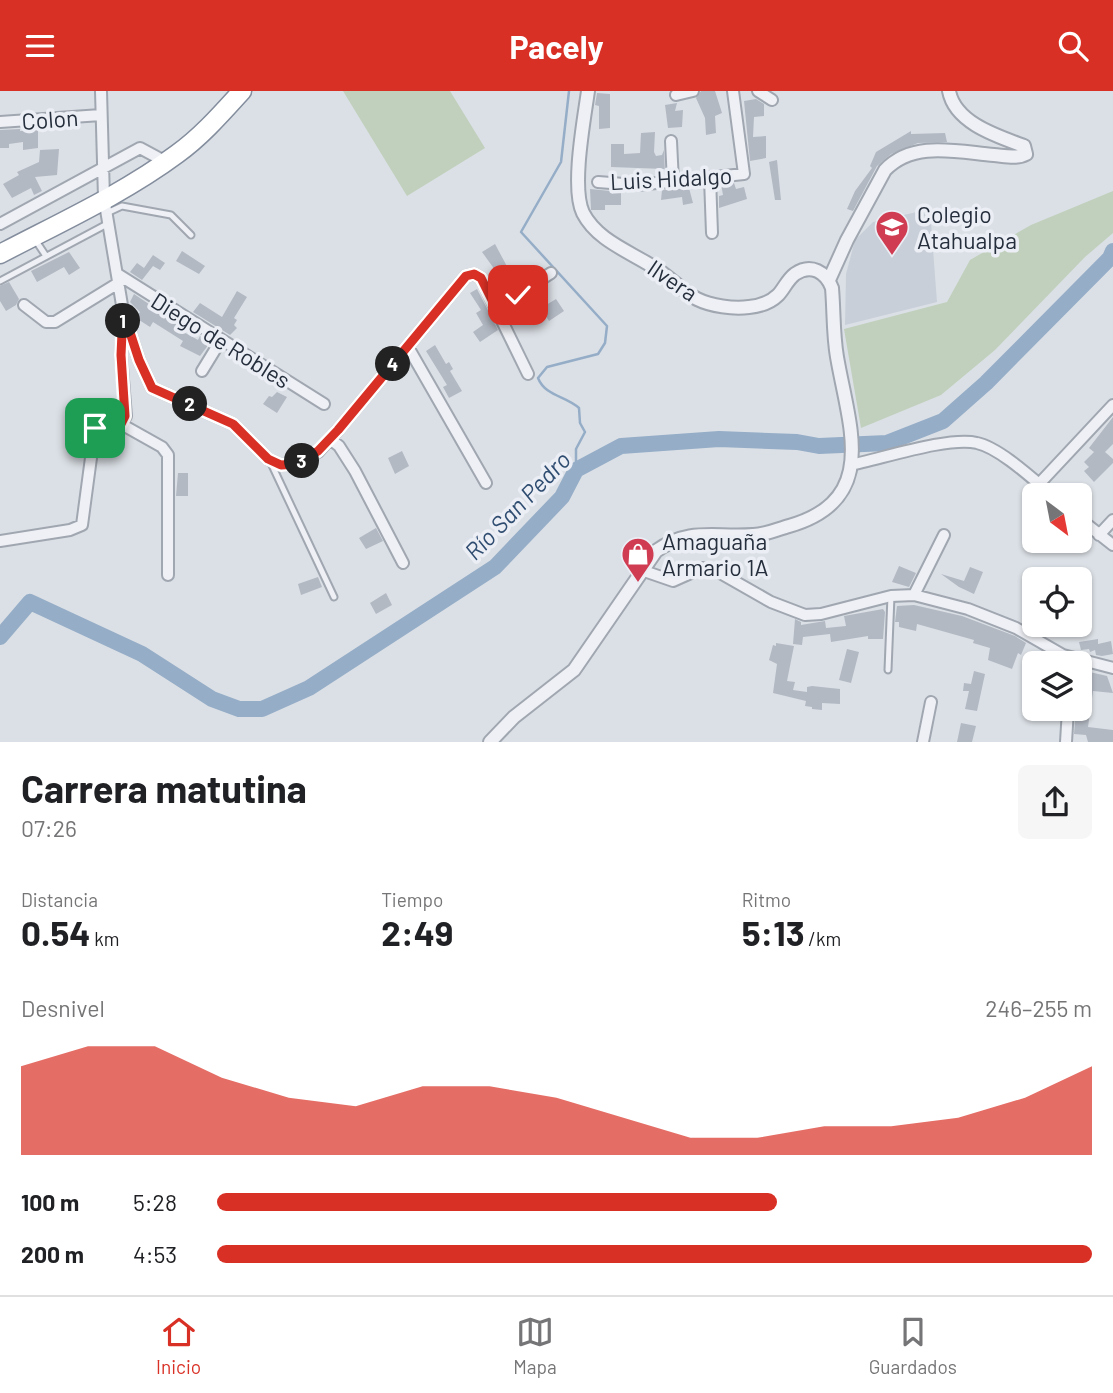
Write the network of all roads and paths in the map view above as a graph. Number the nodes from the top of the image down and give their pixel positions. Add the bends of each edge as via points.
1 (101, 91) edge
2 (242, 91) edge
3 (588, 91) edge
4 (693, 91) edge
5 (734, 91) edge
6 (758, 91) edge
7 (949, 91) edge
8 (676, 95) dead end
9 (772, 100) dead end
10 (101, 115) junction
11 (0, 122) edge
12 (671, 141) dead end
13 (166, 162) junction
14 (103, 168) junction
15 (710, 179) junction
16 (673, 181) junction
17 (598, 182) dead end
18 (107, 211) junction
19 (0, 224) edge
20 (712, 233) dead end
21 (191, 235) dead end
22 (33, 236) junction
23 (0, 254) edge
24 (46, 256) junction
25 (551, 273) dead end
26 (120, 278) junction
27 (829, 280) junction
28 (0, 281) edge
29 (24, 305) dead end
30 (496, 308) junction
31 (123, 311) junction
32 (221, 340) junction
33 (408, 347) junction
34 (202, 371) dead end
35 (528, 374) dead end
36 (324, 404) dead end
37 (1113, 405) edge
38 (121, 424) junction
39 (330, 439) junction
40 (268, 459) junction
41 (851, 461) junction
42 (486, 483) dead end
43 (1038, 483) edge
44 (1040, 483) edge
45 (1113, 520) edge
46 (1092, 530) edge
47 (944, 535) dead end
48 (1098, 535) junction
49 (0, 541) edge
50 (1113, 545) edge
51 (403, 563) dead end
52 (644, 571) junction
53 (168, 575) dead end
54 (914, 595) junction
55 (891, 596) junction
56 (334, 597) dead end
57 (1056, 651) edge
58 (1092, 664) edge
59 (1113, 668) edge
60 (888, 670) dead end
61 (931, 702) dead end
62 (1067, 721) edge
63 (490, 742) edge
64 (923, 742) edge
65 (1066, 742) edge

1 - 10 street
2 - 13 highway
3 - 27 street, Ilvera via 578,199 592,227 606,240 661,271 696,299 722,306 766,304 796,273 808,269
4 - 8 street
5 - 15 street, Luis Hidalgo via 744,174
6 - 9 street
7 - 27 street via 965,117 1024,146 1026,154 924,151 892,163
10 - 11 street, Colon
10 - 14 street
12 - 16 street
13 - 14 street via 140,148
13 - 18 highway
14 - 18 street
14 - 19 street
15 - 16 street, Luis Hidalgo
15 - 20 street
16 - 17 street, Luis Hidalgo via 638,185
18 - 21 lane via 122,206 171,215
18 - 22 highway
18 - 24 lane
18 - 26 street
22 - 23 highway
22 - 24 lane
24 - 28 lane
25 - 30 street
26 - 29 street via 55,322 33,315
26 - 31 street
26 - 32 street, Diego de Robles
27 - 41 street via 850,419
30 - 33 street via 481,278 466,276
30 - 35 street
31 - 38 street via 125,416
31 - 40 street via 152,388 233,424
32 - 34 street
32 - 36 street, Diego de Robles
33 - 39 street
33 - 42 street
37 - 44 street
38 - 49 street via 102,422 95,428 82,525
38 - 53 street via 168,455
39 - 40 street via 297,464 281,465
39 - 51 street via 349,460
40 - 56 lane
41 - 43 street via 975,442
41 - 52 street via 835,503 809,520 755,535 673,539 656,551
45 - 48 street
46 - 48 street
47 - 54 street
48 - 50 street
52 - 55 street via 673,581 702,568 713,569 771,602 805,615
52 - 63 street via 574,670
54 - 55 street
54 - 57 street via 968,609 1016,628
55 - 60 lane
58 - 59 street
61 - 64 street
62 - 65 street

